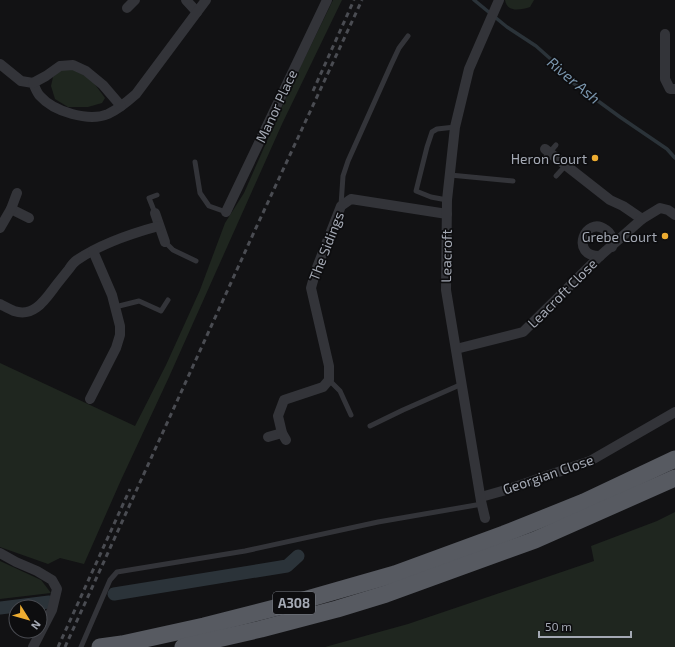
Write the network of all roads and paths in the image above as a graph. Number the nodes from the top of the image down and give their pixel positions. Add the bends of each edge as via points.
1 (135, 0) edge
2 (186, 0) edge
3 (206, 0) edge
4 (327, 0) edge
5 (499, 0) edge
6 (127, 8) dead end
7 (197, 12) junction
8 (665, 34) dead end
9 (408, 36) dead end
10 (0, 64) edge
11 (33, 83) junction
12 (675, 89) edge
13 (121, 106) junction
14 (455, 127) junction
15 (548, 151) dead end
16 (195, 162) dead end
17 (566, 165) junction
18 (450, 174) junction
19 (556, 176) dead end
20 (513, 181) dead end
21 (17, 193) dead end
22 (157, 195) dead end
23 (447, 200) junction
24 (340, 206) junction
25 (11, 209) junction
26 (226, 212) joint
27 (155, 213) joint
28 (447, 214) junction
29 (675, 215) edge
30 (29, 218) dead end
31 (642, 220) junction
32 (160, 226) junction
33 (0, 228) edge
34 (165, 242) joint
35 (612, 247) junction
36 (93, 251) junction
37 (600, 256) junction
38 (196, 261) dead end
39 (168, 300) dead end
40 (0, 304) edge
41 (115, 307) junction
42 (456, 349) junction
43 (329, 380) junction
44 (462, 384) junction
45 (90, 399) dead end
46 (675, 412) edge
47 (351, 415) dead end
48 (370, 426) dead end
49 (268, 437) dead end
50 (675, 459) edge
51 (675, 478) edge
52 (481, 500) junction
53 (485, 518) dead end
54 (506, 542) junction
55 (0, 553) edge
56 (465, 557) junction
57 (33, 647) edge
58 (81, 647) edge
59 (100, 647) edge
60 (182, 647) edge

1 - 6 street
2 - 7 street
3 - 7 street
4 - 26 street, Manor Place
5 - 14 street, Leacroft via 469,69
7 - 13 street via 136,94
8 - 12 street via 665,79 670,89
9 - 24 lane via 399,48 348,161 343,176
10 - 11 street via 21,81
11 - 13 street via 40,96 59,110 72,115 96,117 108,114
11 - 13 street via 60,66 73,65 86,71 103,85
14 - 18 street, Leacroft
14 - 23 lane via 436,129 432,132 416,191
15 - 17 street
16 - 26 lane via 200,193 209,206
17 - 19 lane
17 - 31 street via 610,200
18 - 20 lane
18 - 23 street, Leacroft
21 - 25 street
22 - 27 lane via 149,198
23 - 28 street, Leacroft
24 - 28 street, The Sidings via 351,199
24 - 43 street, The Sidings via 311,288 329,366
25 - 30 street
25 - 33 street
27 - 32 street
28 - 42 street, Leacroft via 446,290
29 - 31 street, Leacroft Close via 660,208
31 - 35 street, Leacroft Close
32 - 34 street
32 - 36 street
34 - 38 lane via 173,250
35 - 37 street, Leacroft Close
35 - 37 street, Leacroft Close via 608,231 597,226 588,229 583,238 584,248 591,255
36 - 40 street via 76,261 33,310 14,311
36 - 41 street
37 - 42 street, Leacroft Close via 523,332
39 - 41 lane via 161,311 139,301
41 - 45 street via 120,335
42 - 44 street, Leacroft
43 - 47 lane via 340,391
43 - 49 street via 322,387 284,400 278,416 284,436
44 - 48 lane
44 - 52 street, Leacroft
46 - 52 street, Georgian Close via 590,461
50 - 54 highway, A308
51 - 54 highway, A308 via 535,540
52 - 53 street, Leacroft
52 - 58 lane via 245,551 117,572 110,580
54 - 56 highway, A308
55 - 57 street via 52,580 57,589 52,610
56 - 59 highway, A308 via 204,626
56 - 60 highway, A308 via 386,594 261,629

